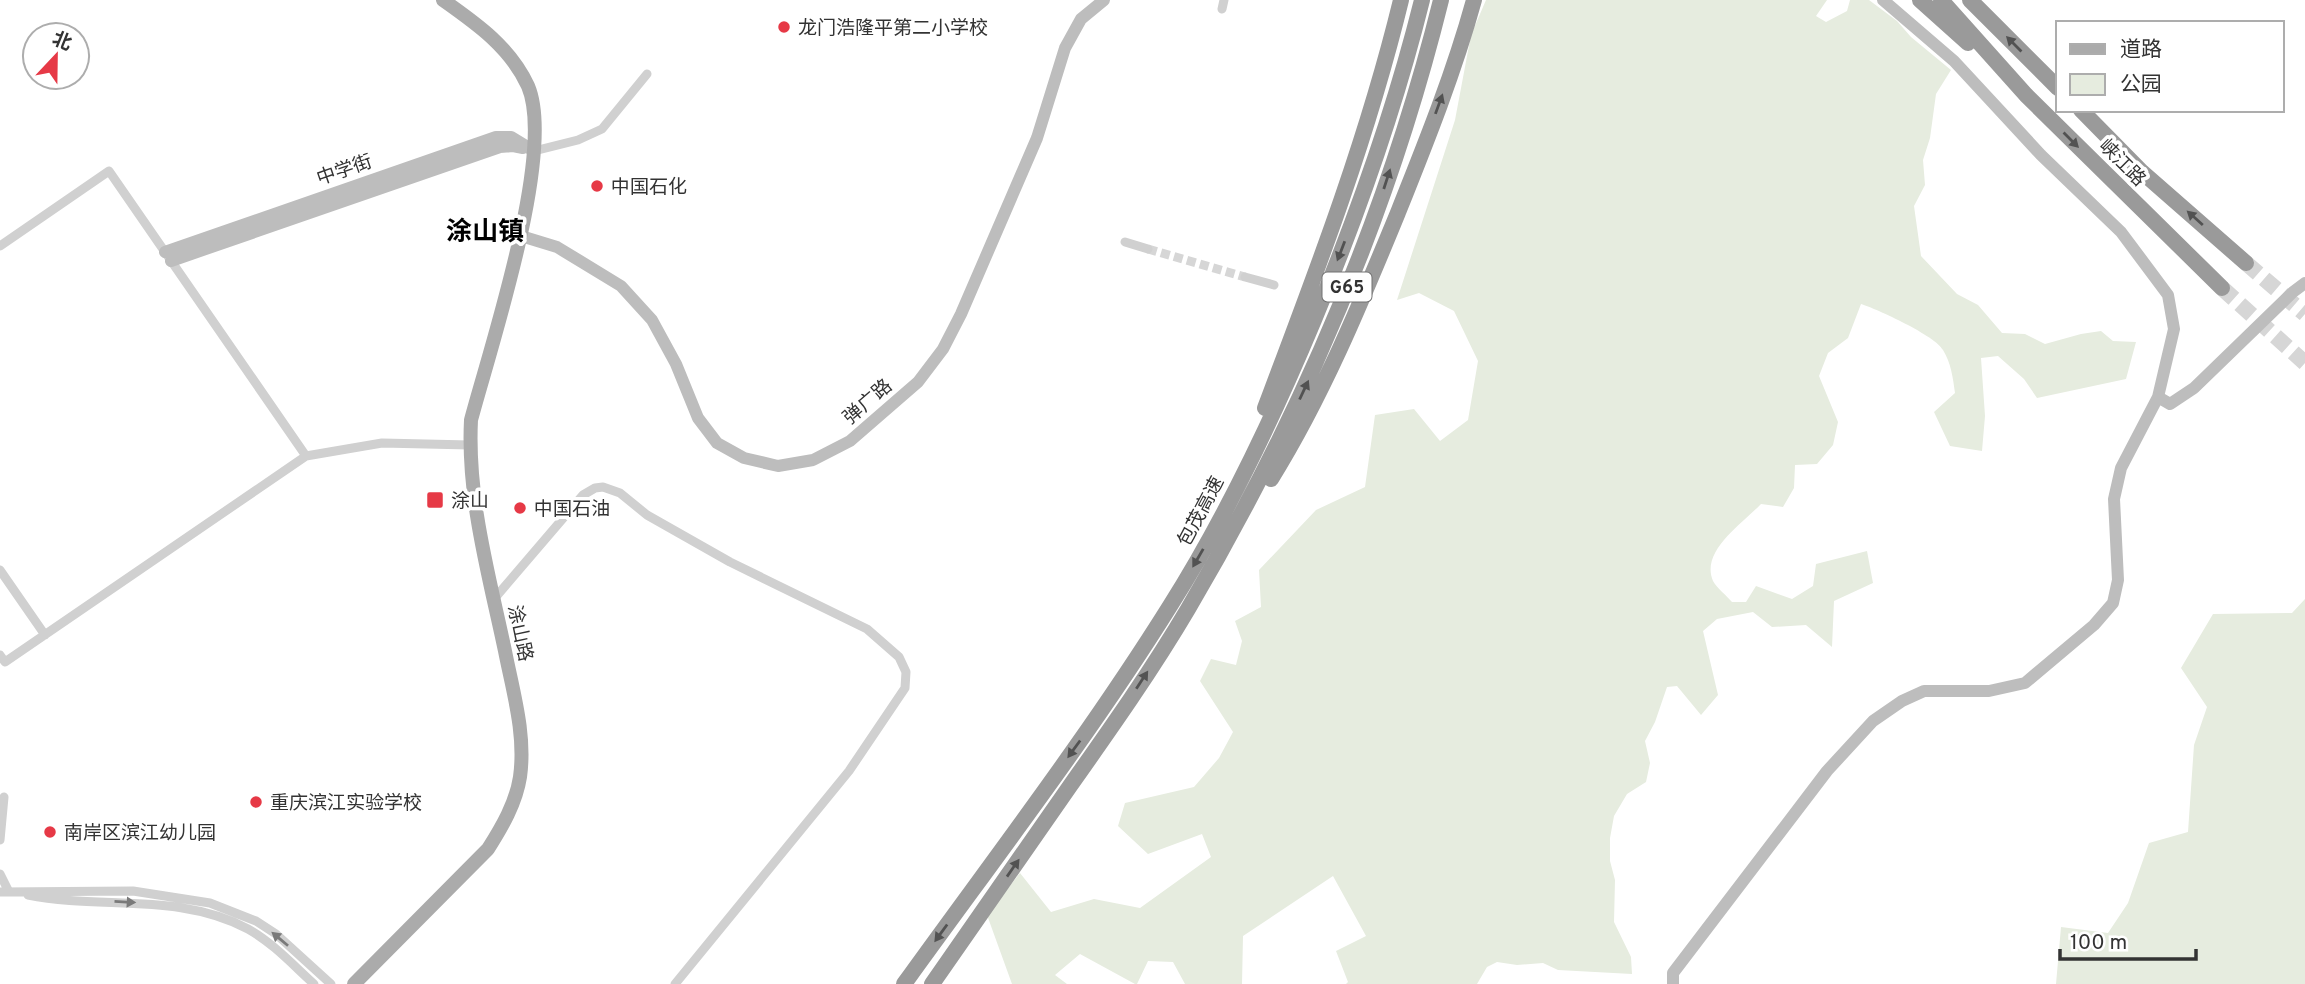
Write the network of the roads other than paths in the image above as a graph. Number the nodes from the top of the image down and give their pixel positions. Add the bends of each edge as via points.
1 (443, 0) edge
2 (1104, 0) edge
3 (1401, 0) edge
4 (1422, 0) edge
5 (1441, 0) edge
6 (1476, 0) edge
7 (1883, 0) edge
8 (1920, 0) edge
9 (1941, 0) edge
10 (1970, 0) edge
11 (648, 74) dead end
12 (2056, 86) edge
13 (2026, 95) junction
14 (2083, 112) edge
15 (534, 151) junction
16 (521, 236) junction
17 (1125, 242) dead end
18 (0, 246) edge
19 (1148, 248) tunnel mouth
20 (168, 256) junction
21 (2246, 263) tunnel mouth
22 (1245, 277) tunnel mouth
23 (2305, 283) edge
24 (1274, 285) dead end
25 (2222, 288) tunnel mouth
26 (2158, 397) junction
27 (470, 445) junction
28 (306, 456) junction
29 (1231, 498) junction
30 (1216, 560) junction
31 (0, 570) edge
32 (494, 599) junction
33 (45, 635) junction
34 (0, 655) edge
35 (4, 797) dead end
36 (0, 840) edge
37 (0, 874) edge
38 (4, 892) edge
39 (314, 984) edge
40 (331, 984) edge
41 (354, 984) edge
42 (675, 984) edge
43 (904, 984) edge
44 (932, 984) edge
45 (1673, 984) edge

1 - 15 main road, 涂山路 via 487,31 509,55 528,87 536,118
2 - 16 street, 弹广路 via 1081,19 1065,48 1037,138 943,349 918,382 850,440 813,460 778,466 744,458 717,443 698,418 652,320 621,286 557,247
3 - 29 highway via 1338,214
4 -> 29 highway, 包茂高速 / G65 via 1393,104 1332,277 1285,389
30 -> 5 highway, 包茂高速 / G65 via 1292,415 1350,279 1384,190
30 -> 6 highway via 1284,457 1322,386 1394,222
7 - 26 street via 1954,61 2121,232 2168,295 2174,330
8 - 13 highway
9 - 13 highway, 峡江路
12 -> 10 highway
11 - 15 street via 601,129
13 -> 25 highway, 峡江路
21 -> 14 highway, 峡江路 via 2142,172
15 - 16 main road, 涂山路
15 - 20 street, 中学街 via 511,137 496,137
16 - 27 main road, 涂山路 via 471,420
17 - 19 street
18 - 20 street via 109,171
20 - 28 street
22 - 24 street
23 - 26 street via 2194,388 2170,404
26 - 45 street via 2121,468 2113,499 2118,580 2113,603 2094,625 2025,682 1989,691 1924,691 1873,721 1827,771 1673,973
27 - 28 street via 382,443
27 - 32 main road, 涂山路
28 - 33 street
29 -> 43 highway, 包茂高速 / G65 via 1171,605 1098,716
44 -> 30 highway, 包茂高速 / G65 via 1112,727
31 - 33 street
32 - 41 main road, 涂山路 via 519,718 520,778 513,799 488,849
32 - 42 street via 583,495 603,487 730,562 867,629 899,657 906,672 905,688 849,771
33 - 34 street via 5,662
35 - 36 street
37 - 38 street
38 -> 39 street via 55,901 132,902 207,913 250,930
40 -> 38 street via 276,934 210,903 133,891

